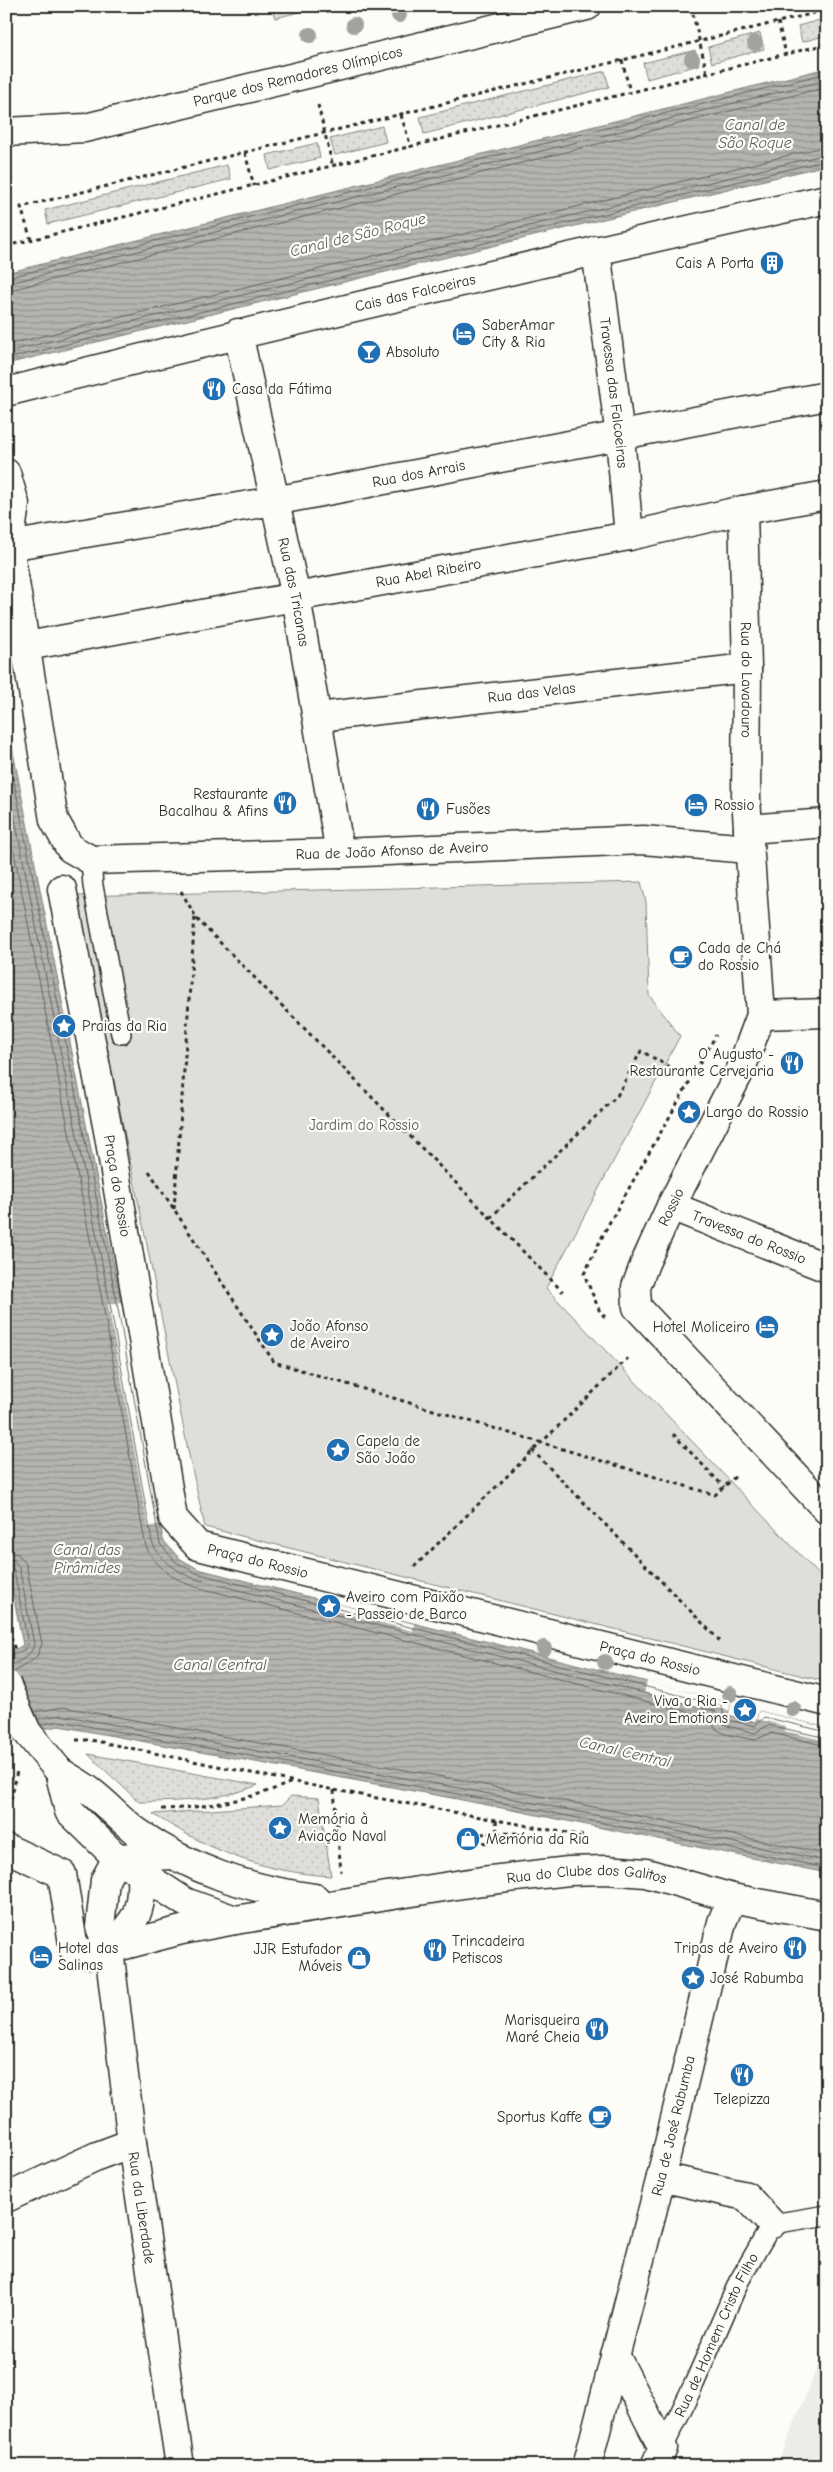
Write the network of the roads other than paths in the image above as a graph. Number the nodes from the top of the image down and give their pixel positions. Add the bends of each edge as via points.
1 (587, 6) edge
2 (6, 132) edge
3 (827, 200) edge
4 (596, 250) junction
5 (238, 334) junction
6 (6, 392) edge
7 (827, 396) edge
8 (620, 437) junction
9 (6, 473) edge
10 (827, 495) edge
11 (274, 501) junction
12 (743, 510) junction
13 (629, 536) junction
14 (8, 545) edge
15 (296, 597) junction
16 (27, 646) junction
17 (747, 668) junction
18 (318, 718) junction
19 (827, 823) edge
20 (748, 839) junction
21 (340, 853) junction
22 (91, 860) junction
23 (62, 889) dead end
24 (827, 1013) edge
25 (761, 1015) junction
26 (121, 1034) dead end
27 (671, 1206) junction
28 (827, 1268) edge
29 (827, 1510) edge
30 (6, 1684) edge
31 (827, 1702) edge
32 (6, 1848) edge
33 (133, 1855) junction
34 (732, 1898) junction
35 (344, 1902) junction
36 (827, 1916) edge
37 (235, 1920) junction
38 (109, 1949) junction
39 (132, 2143) junction
40 (661, 2177) junction
41 (6, 2198) edge
42 (827, 2214) edge
43 (772, 2224) junction
44 (615, 2355) junction
45 (659, 2457) edge
46 (180, 2466) edge
47 (587, 2466) edge

1 - 2 street, Parque dos Remadores Olímpicos via 85,128
3 - 4 street, Cais das Falcoeiras
4 - 5 street, Cais das Falcoeiras
4 - 8 street, Travessa das Falcoeiras
5 - 6 street, Cais das Falcoeiras
5 - 11 street, Rua das Tricanas
7 - 8 street, Rua dos Arrais
8 - 11 street, Rua dos Arrais
8 - 13 street, Travessa das Falcoeiras
9 - 14 street via 15,504
10 - 12 street, Rua Abel Ribeiro
11 - 14 street, Rua dos Arrais
11 - 15 street, Rua das Tricanas
12 - 13 street, Rua Abel Ribeiro
12 - 17 street, Rua do Lavadouro
13 - 15 street, Rua Abel Ribeiro
14 - 16 street
15 - 16 street, Rua Abel Ribeiro
15 - 18 street, Rua das Tricanas
16 - 22 street via 54,820 70,848
17 - 18 street, Rua das Velas
17 - 20 street, Rua do Lavadouro
18 - 21 street, Rua das Tricanas
19 - 20 street, Rua de João Afonso de Aveiro
20 - 21 street, Rua de João Afonso de Aveiro via 643,840
20 - 25 street, Rossio
21 - 22 street, Rua de João Afonso de Aveiro
22 - 26 lane
23 - 31 street, Praça do Rossio via 109,1136 173,1518 198,1546
24 - 25 street
25 - 27 street, Rossio via 741,1069
27 - 28 street, Travessa do Rossio
27 - 29 street, Rossio via 636,1287 637,1307
30 - 33 street, bridge via 27,1732 59,1771 68,1811
32 - 38 street, Rua do Clube dos Galitos via 62,1874 74,1950 90,1954
33 - 35 street, Rua do Clube dos Galitos via 171,1855 206,1872 274,1892
33 - 37 street via 185,1902
33 - 38 street via 140,1900 135,1916
33 - 38 street, Rua da Liberdade via 105,1880 100,1927
34 - 35 street, Rua do Clube dos Galitos via 646,1873 569,1870
34 - 36 street, Rua do Clube dos Galitos
34 - 40 street, Rua de José Rabumba via 720,1931
35 - 37 street, Rua do Clube dos Galitos
37 - 38 street, Rua do Clube dos Galitos
38 - 39 street, Rua da Liberdade
39 - 41 street
39 - 46 street, Rua da Liberdade
40 - 43 street via 746,2196
40 - 44 street, Rua de José Rabumba
42 - 43 lane
43 - 45 lane, Rua de Homem Cristo Filho via 740,2281
44 - 45 street
44 - 47 street, Rua de José Rabumba

